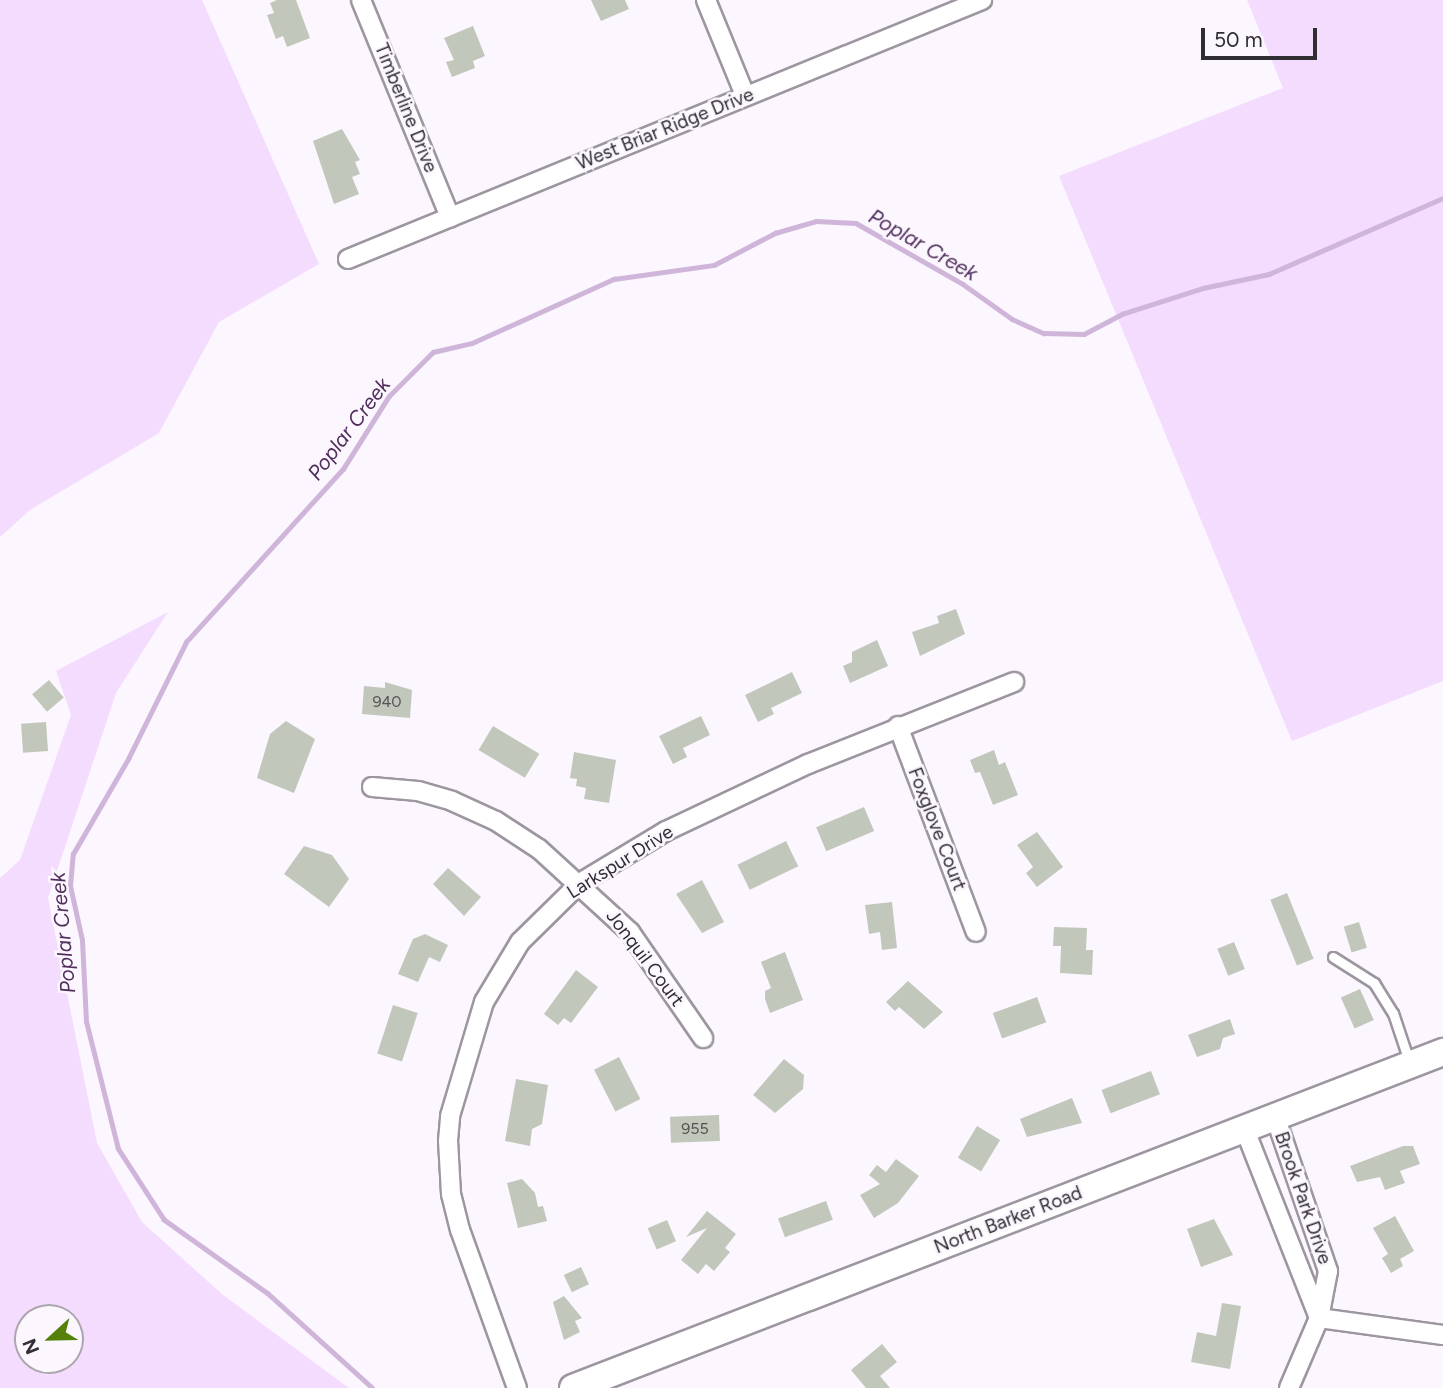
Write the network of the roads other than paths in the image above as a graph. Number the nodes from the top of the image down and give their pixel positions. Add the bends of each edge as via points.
1 (361, 0) edge
2 (706, 0) edge
3 (982, 0) edge
4 (745, 95) junction
5 (450, 217) junction
6 (348, 259) dead end
7 (1014, 682) dead end
8 (898, 726) junction
9 (372, 787) dead end
10 (580, 883) junction
11 (976, 932) dead end
12 (1333, 957) dead end
13 (703, 1038) dead end
14 (1443, 1052) edge
15 (1411, 1065) junction
16 (1276, 1119) junction
17 (1245, 1130) junction
18 (1319, 1318) junction
19 (1443, 1335) edge
20 (517, 1388) edge
21 (573, 1388) edge
22 (1289, 1388) edge

1 - 5 street, Timberline Drive
2 - 4 street
3 - 4 street, West Briar Ridge Drive
4 - 5 street, West Briar Ridge Drive
5 - 6 street, West Briar Ridge Drive
7 - 8 street, Larkspur Drive
8 - 10 street, Larkspur Drive via 666,831
8 - 11 street, Foxglove Court
9 - 10 street, Jonquil Court via 418,791 496,821
10 - 13 street, Jonquil Court via 629,932
10 - 20 street, Larkspur Drive via 532,927 496,980 469,1045 450,1116 448,1163 460,1230
12 - 15 lane via 1374,983 1393,1013
14 - 15 main road, North Barker Road
15 - 16 main road, North Barker Road
16 - 17 main road, North Barker Road
16 - 18 street, Brook Park Drive via 1328,1271
17 - 18 street, Brook Park Drive
17 - 21 main road, North Barker Road
18 - 19 street
18 - 22 street, Brook Park Drive

